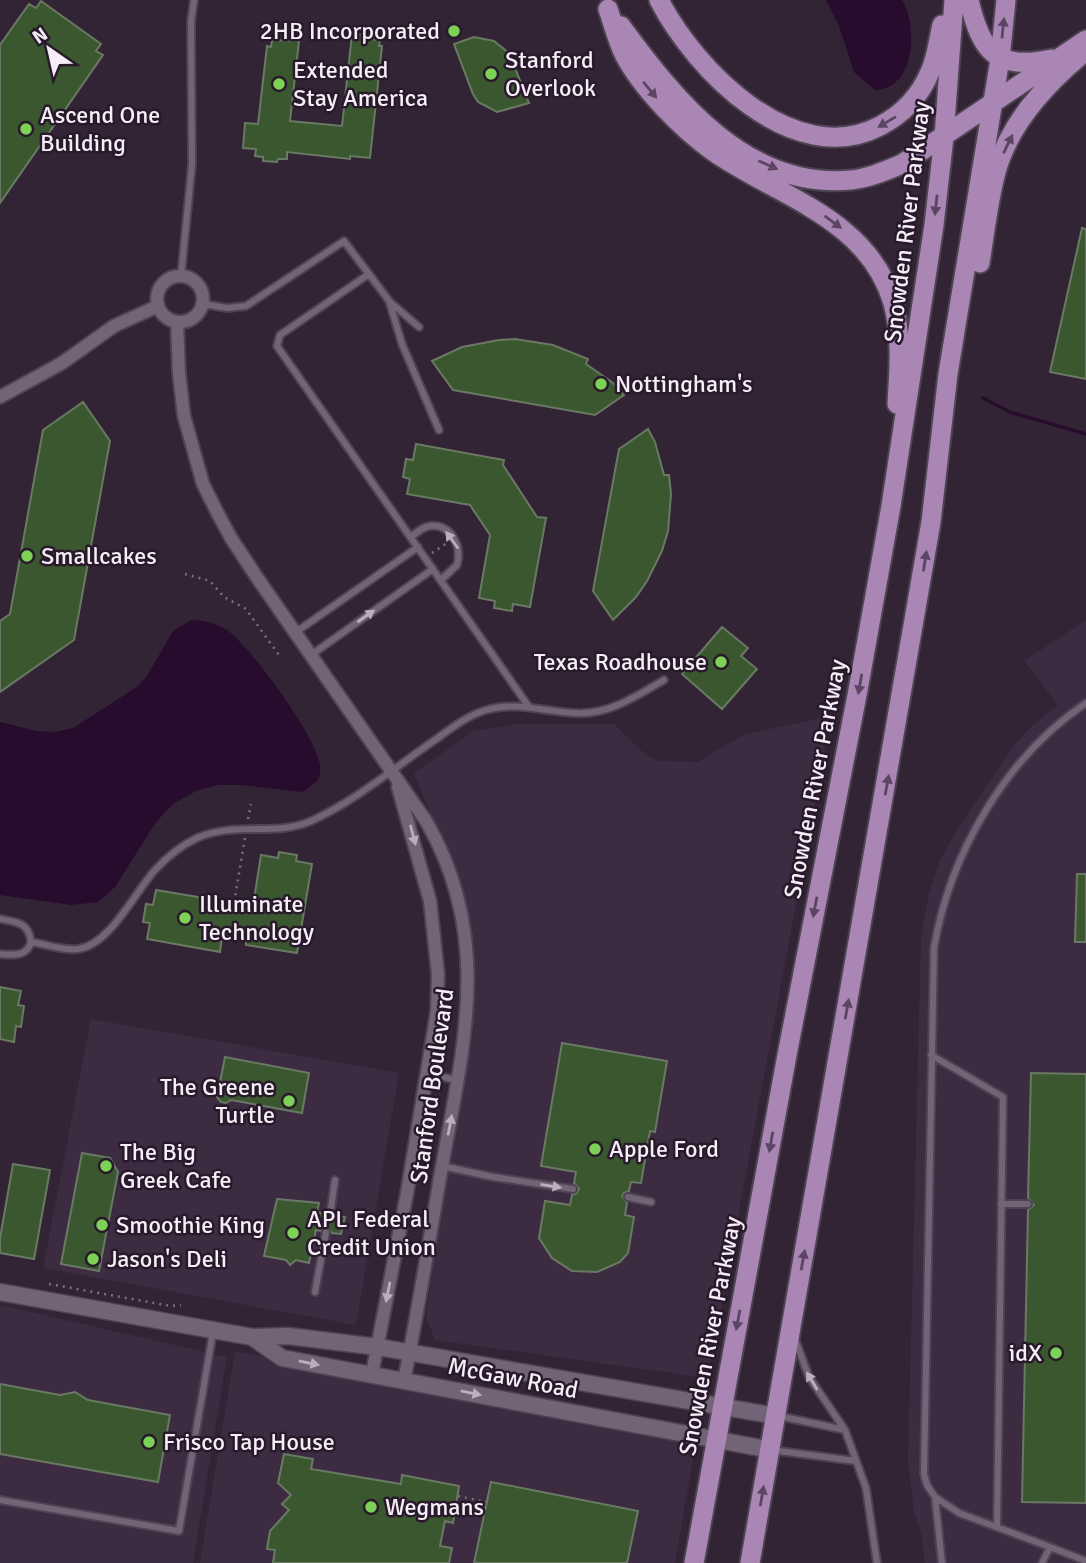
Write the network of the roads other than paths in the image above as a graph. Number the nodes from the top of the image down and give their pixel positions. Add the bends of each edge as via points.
1 (194, 0) edge
2 (659, 0) edge
3 (947, 0) edge
4 (954, 0) edge
5 (969, 0) edge
6 (1006, 0) edge
7 (605, 4) edge
8 (1086, 40) edge
9 (1086, 50) edge
10 (1057, 58) junction
11 (1000, 59) junction
12 (992, 104) junction
13 (935, 134) junction
14 (369, 274) junction
15 (181, 276) junction
16 (390, 302) junction
17 (203, 304) junction
18 (158, 306) junction
19 (177, 322) junction
20 (419, 327) dead end
21 (0, 397) edge
22 (439, 430) dead end
23 (891, 506) junction
24 (931, 522) junction
25 (411, 537) junction
26 (418, 547) junction
27 (433, 569) junction
28 (441, 580) junction
29 (295, 633) junction
30 (311, 655) junction
31 (664, 680) dead end
32 (1086, 703) edge
33 (529, 706) junction
34 (391, 771) junction
35 (0, 919) edge
36 (31, 942) junction
37 (0, 954) edge
38 (931, 1055) junction
39 (428, 1074) junction
40 (458, 1080) junction
41 (442, 1166) junction
42 (335, 1180) dead end
43 (573, 1189) dead end
44 (628, 1197) dead end
45 (651, 1202) dead end
46 (1002, 1204) junction
47 (1028, 1204) dead end
48 (330, 1214) dead end
49 (326, 1231) dead end
50 (0, 1292) edge
51 (315, 1293) dead end
52 (791, 1327) junction
53 (214, 1330) junction
54 (252, 1337) junction
55 (378, 1347) junction
56 (410, 1353) junction
57 (372, 1374) junction
58 (404, 1381) junction
59 (723, 1405) junction
60 (776, 1416) junction
61 (845, 1430) junction
62 (716, 1439) junction
63 (771, 1450) junction
64 (856, 1461) junction
65 (935, 1497) junction
66 (0, 1500) edge
67 (705, 1500) junction
68 (997, 1527) junction
69 (1050, 1547) junction
70 (1086, 1561) edge
71 (694, 1563) edge
72 (707, 1563) edge
73 (750, 1563) edge
74 (877, 1563) edge
75 (942, 1563) edge
76 (1042, 1563) edge

1 - 15 lane via 192,164
3 -> 2 main road via 930,72 912,102 872,130 836,137 817,136 776,122 729,89 688,47
4 - 13 main road, Snowden River Parkway
5 - 11 main road via 976,29
11 -> 6 main road
7 -> 13 main road via 653,69 698,119 741,152 770,167 822,181 852,180 902,164
7 -> 23 main road via 624,54 687,129 734,165 839,225 857,241 883,279 898,327
8 - 10 main road
24 -> 9 main road via 997,170 1031,105
10 - 11 main road via 1021,63
10 - 12 main road
11 - 12 main road
12 - 13 main road
12 - 24 main road via 948,374
13 -> 23 main road, Snowden River Parkway via 914,368
14 - 16 lane
14 - 17 lane via 344,241 246,306
14 - 25 lane via 280,335 277,346
15 - 17 street via 199,286
15 - 18 street via 160,287
16 - 20 lane
16 - 22 lane via 402,344
17 - 19 street via 192,319
18 - 19 street via 166,318
18 - 21 street via 114,326 62,363
19 - 29 street, Stanford Boulevard via 184,416 203,484 231,538
23 -> 59 main road, Snowden River Parkway
52 -> 24 main road
25 - 26 lane
28 -> 25 lane via 457,565 455,539 435,526
26 - 27 lane
26 - 29 lane
27 - 28 lane
30 -> 27 lane
28 - 33 lane
29 - 30 street, Stanford Boulevard
30 - 34 street, Stanford Boulevard
31 - 33 lane via 603,711 574,713
32 - 38 lane via 1050,730 1005,784 965,849 939,919 934,948
33 - 34 lane via 498,707 472,715
34 - 36 lane via 358,795 297,826 233,828 179,848 155,870 114,925 84,947
34 -> 39 street, Stanford Boulevard via 411,828 435,938 437,1011
34 - 40 street, Stanford Boulevard via 442,848 458,897 469,972
35 - 36 lane via 20,922
36 - 37 lane via 17,956
38 - 46 lane via 1003,1097
38 - 65 lane via 923,1474
39 - 40 lane
39 -> 55 street, Stanford Boulevard
41 -> 40 street, Stanford Boulevard
41 -> 43 lane
41 - 56 street, Stanford Boulevard
42 - 48 lane
44 - 45 lane
46 - 47 lane
46 - 68 lane
49 - 51 lane
50 - 53 street, McGaw Road
52 - 60 main road
61 -> 52 lane via 809,1377
53 - 54 street, McGaw Road
53 - 66 lane via 179,1531
54 - 55 street, McGaw Road via 288,1336
54 -> 57 street, McGaw Road via 282,1357
55 - 56 street, McGaw Road
55 - 57 street, Stanford Boulevard
56 - 58 street, Stanford Boulevard
56 - 59 street, McGaw Road
57 - 58 street, McGaw Road
58 -> 62 street, McGaw Road
59 - 60 street, McGaw Road
59 - 62 main road, Snowden River Parkway
60 - 61 lane
60 - 63 main road
61 - 64 lane
62 - 63 street, McGaw Road
62 - 67 main road, Snowden River Parkway
63 - 64 lane
73 -> 63 main road
64 - 74 lane via 866,1488
65 - 68 lane via 959,1513
65 - 75 lane
67 - 71 main road, Snowden River Parkway
67 - 72 main road
68 - 69 lane
69 - 70 lane
69 - 76 lane

